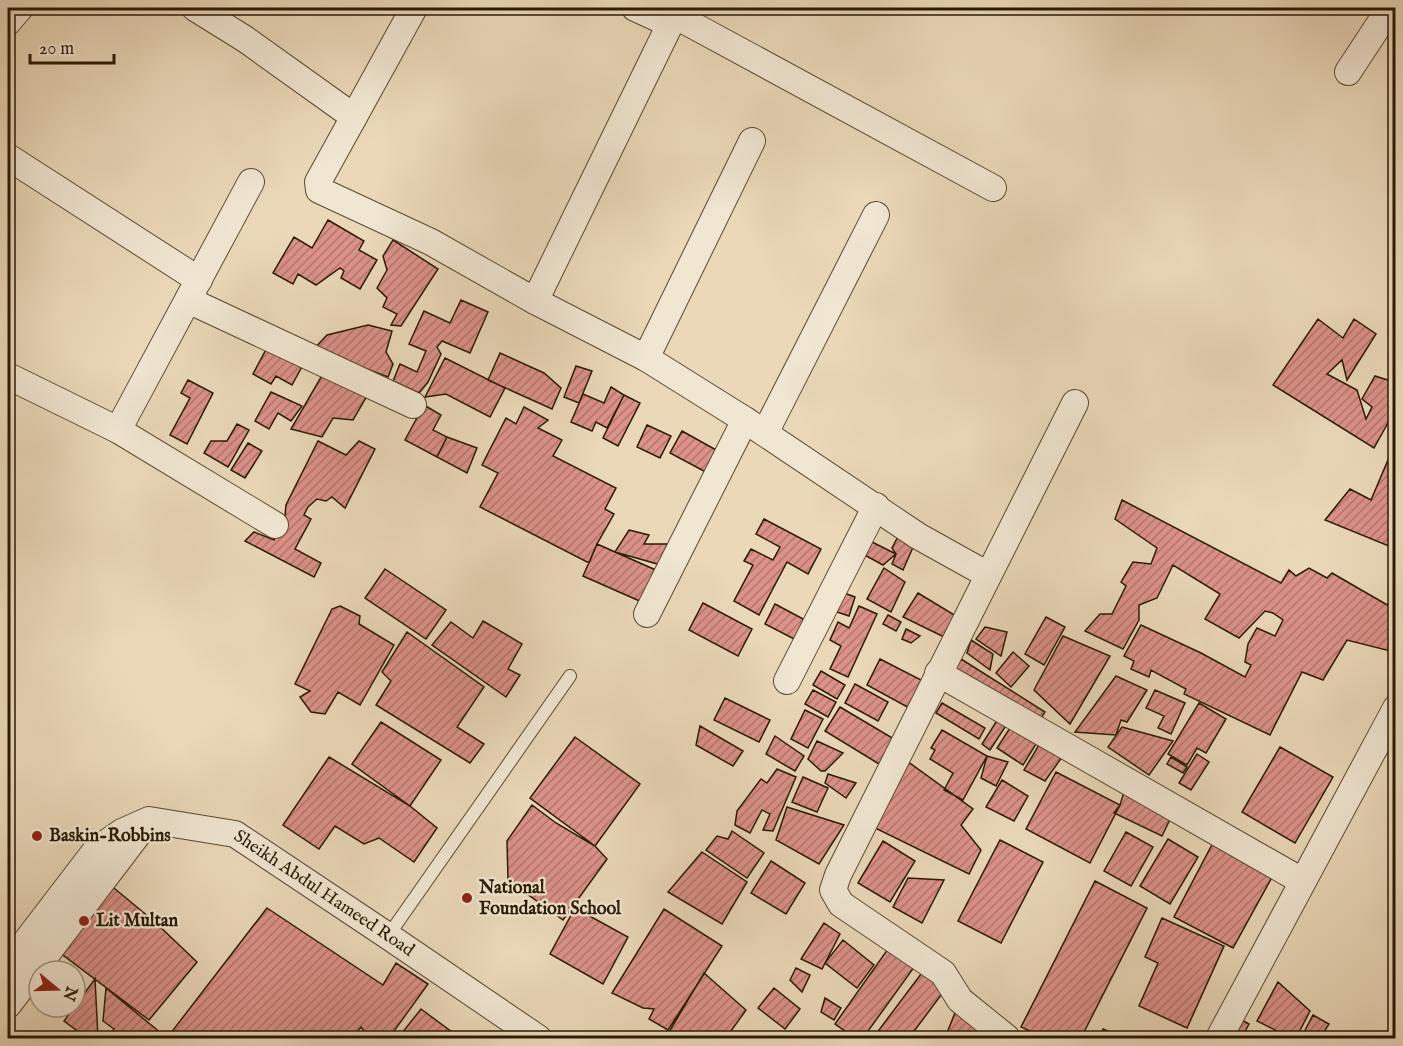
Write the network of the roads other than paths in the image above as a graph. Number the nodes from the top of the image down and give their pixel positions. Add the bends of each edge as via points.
1 (20, 8) edge
2 (195, 8) edge
3 (414, 8) edge
4 (635, 8) edge
5 (1390, 8) edge
6 (674, 16) edge
7 (8, 22) edge
8 (1348, 72) dead end
9 (354, 117) junction
10 (752, 141) dead end
11 (8, 157) edge
12 (251, 182) dead end
13 (993, 188) dead end
14 (876, 215) dead end
15 (193, 290) junction
16 (535, 301) junction
17 (646, 358) junction
18 (8, 376) edge
19 (1075, 403) dead end
20 (413, 405) dead end
21 (755, 426) junction
22 (118, 430) junction
23 (876, 506) junction
24 (275, 525) dead end
25 (988, 575) junction
26 (647, 614) dead end
27 (938, 673) junction
28 (570, 676) dead end
29 (787, 681) dead end
30 (1395, 708) edge
31 (148, 820) junction
32 (1302, 881) junction
33 (388, 936) junction
34 (8, 965) edge
35 (8, 1005) edge
36 (537, 1038) edge
37 (1007, 1038) edge
38 (1219, 1038) edge

1 - 7 street
2 - 9 street
3 - 9 street
4 - 6 street
5 - 8 street
6 - 13 street
6 - 16 street
9 - 16 street via 318,182 319,190 431,242
10 - 17 street
11 - 15 street
12 - 15 street
14 - 21 street
15 - 20 street
15 - 22 street
16 - 17 street
17 - 21 street
18 - 22 street
19 - 25 street
21 - 23 street
21 - 26 street
22 - 24 street
23 - 25 street via 918,536
23 - 29 street
25 - 27 street
27 - 32 street
27 - 37 street via 832,890 841,904 943,973 960,1000
28 - 33 lane
30 - 32 street
31 - 33 street, Sheikh Abdul Hameed Road via 235,834
31 - 34 street via 96,850
31 - 35 street
32 - 38 street
33 - 36 street, Sheikh Abdul Hameed Road

